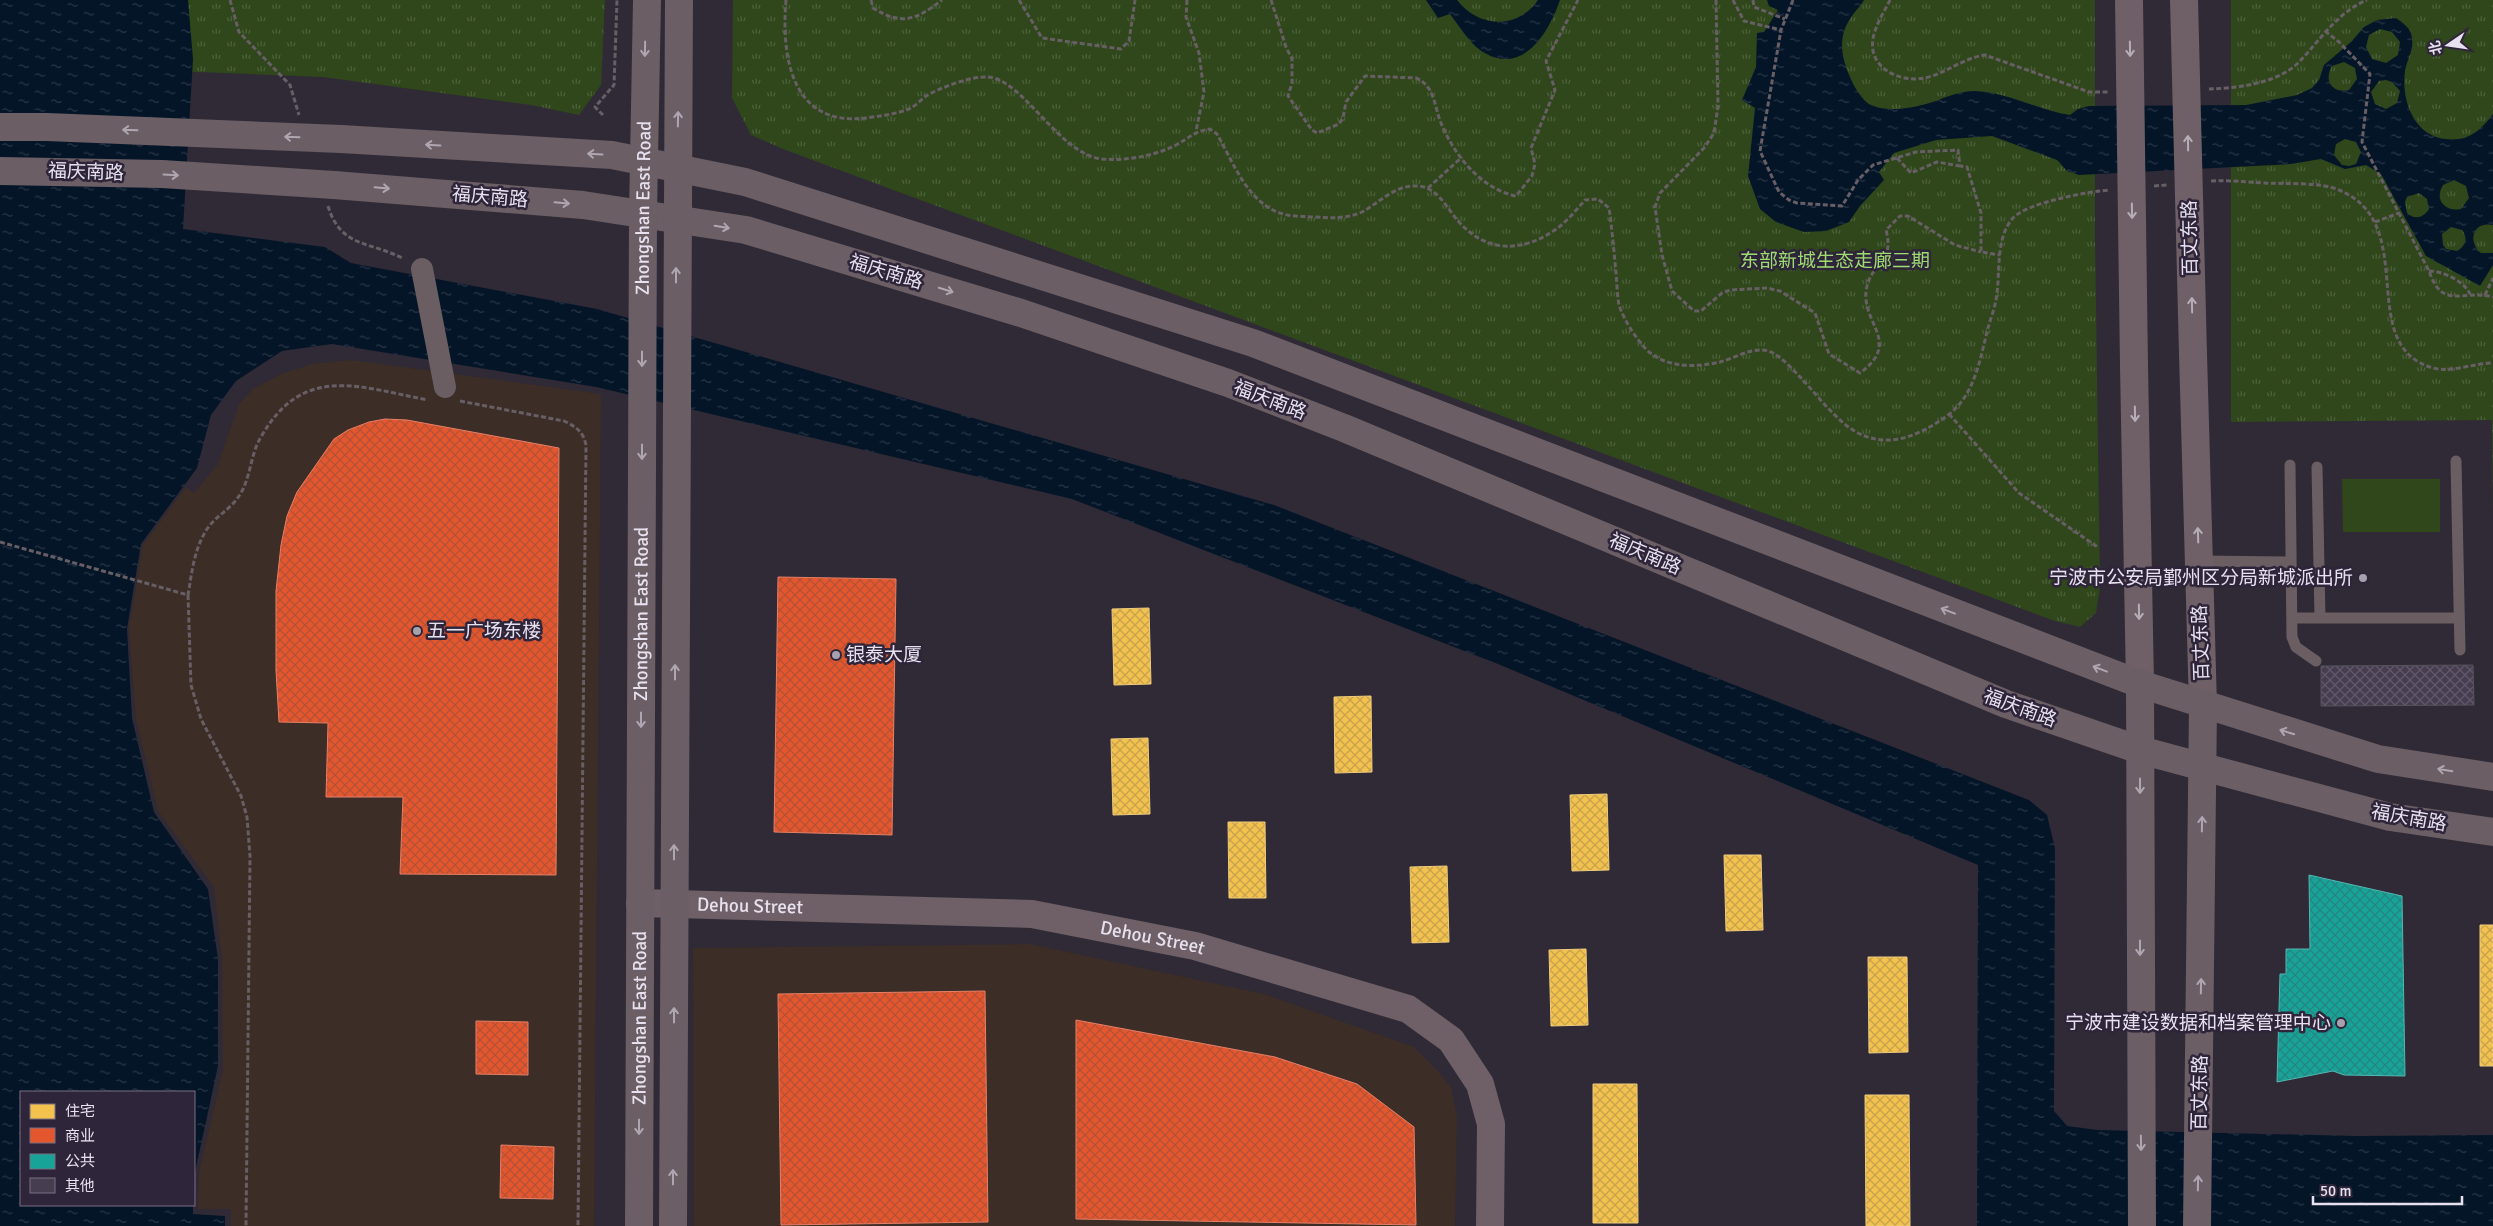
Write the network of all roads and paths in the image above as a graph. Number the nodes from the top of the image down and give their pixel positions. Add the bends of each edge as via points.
1 (617, 0) edge
2 (646, 0) edge
3 (679, 0) edge
4 (786, 0) edge
5 (871, 0) edge
6 (942, 0) edge
7 (1019, 0) edge
8 (1135, 0) edge
9 (1187, 0) edge
10 (1271, 0) edge
11 (1578, 0) edge
12 (1716, 0) edge
13 (1733, 0) edge
14 (1753, 0) edge
15 (1793, 0) edge
16 (1890, 0) edge
17 (2129, 0) edge
18 (2184, 0) edge
19 (2367, 0) edge
20 (1785, 19) junction
21 (1781, 30) junction
22 (2325, 31) junction
23 (2208, 89) dead end
24 (2109, 92) dead end
25 (603, 115) dead end
26 (0, 127) edge
27 (1196, 131) junction
28 (1462, 157) junction
29 (1897, 158) junction
30 (643, 162) junction
31 (1960, 166) junction
32 (677, 168) junction
33 (0, 171) edge
34 (2206, 182) dead end
35 (2177, 184) dead end
36 (2147, 187) dead end
37 (1428, 188) junction
38 (2117, 189) dead end
39 (2399, 213) junction
40 (643, 214) junction
41 (676, 219) junction
42 (2375, 222) junction
43 (1981, 252) junction
44 (2000, 255) junction
45 (422, 269) dead end
46 (2429, 270) junction
47 (2493, 278) edge
48 (2470, 294) junction
49 (2485, 295) junction
50 (2493, 297) edge
51 (2493, 362) edge
52 (445, 393) junction
53 (1949, 414) junction
54 (2456, 461) dead end
55 (2290, 464) dead end
56 (2317, 467) dead end
57 (0, 542) edge
58 (2099, 548) dead end
59 (2199, 561) junction
60 (2291, 562) junction
61 (188, 595) junction
62 (2292, 618) junction
63 (2320, 618) junction
64 (2459, 618) junction
65 (2460, 650) dead end
66 (2316, 661) dead end
67 (2140, 684) junction
68 (2203, 706) junction
69 (2140, 750) junction
70 (2202, 767) junction
71 (2493, 778) edge
72 (2493, 832) edge
73 (640, 903) junction
74 (674, 904) junction
75 (246, 1226) edge
76 (578, 1226) edge
77 (639, 1226) edge
78 (673, 1226) edge
79 (1490, 1226) edge
80 (2142, 1226) edge
81 (2198, 1226) edge

1 - 25 path via 614,85 595,107
2 -> 30 main road, Zhongshan East Road
32 -> 3 main road, Zhongshan East Road
4 - 27 path via 784,44 792,72 804,98 824,115 853,120 894,113 910,108 948,85 988,76 1024,99 1076,149 1100,158 1151,155
5 - 6 path via 873,8 886,16 914,19
7 - 8 path via 1042,38 1121,49 1129,41
9 - 27 path via 1186,18 1198,52 1204,92
10 - 28 path via 1292,59 1292,83 1288,96 1312,130 1317,133 1339,124 1346,102 1365,76 1416,78 1424,81 1430,89 1441,123
11 - 28 path via 1546,62 1555,90 1531,148 1535,164 1532,176 1516,196 1507,194 1479,179
12 - 43 path via 1718,106 1714,133 1704,148 1660,193 1655,207 1662,255 1672,291 1694,312 1701,311 1730,290 1767,288 1780,291 1815,313 1829,354 1860,373 1875,362 1880,341 1867,305 1867,286 1887,254 1890,243 1886,230 1900,216 1908,216 1955,245
13 - 21 path via 1744,21
14 - 20 path via 1754,7
15 - 20 path
16 - 24 path via 1873,39 1874,54 1881,67 1897,77 1910,80 1924,78 1943,73 1971,57 1986,55 2089,92
17 -> 67 street, bridge
59 -> 18 street, 百丈东路, bridge
19 - 22 path via 2351,7
20 - 21 path
21 - 29 path via 1760,151 1779,192 1798,203 1842,206 1858,180 1873,165
22 - 23 path via 2296,64 2282,73 2247,86
22 - 39 path via 2370,74 2362,142
30 -> 26 main road, bridge via 612,155 341,139
27 - 37 path via 1210,129 1218,134 1254,195 1273,210 1291,216 1354,216 1395,191 1415,186
28 - 37 path
29 - 31 path via 1911,173 1937,162
29 - 31 path via 1916,152 1958,150
30 - 32 main road
30 - 40 main road, Zhongshan East Road
31 - 43 path via 1967,167 1981,213
32 - 41 main road, Zhongshan East Road
67 -> 32 main road via 1253,343 746,182
33 -> 40 main road, 福庆南路, bridge via 162,174 334,184 583,205
34 - 42 path via 2236,179 2339,189 2363,206
35 - 36 path
37 - 53 path via 1477,239 1498,247 1525,244 1545,236 1560,226 1585,200 1598,199 1604,203 1609,208 1619,305 1629,327 1660,361 1687,366 1719,362 1750,351 1770,351 1790,366 1839,419 1860,435 1884,440 1904,440
38 - 44 path via 2087,192 2036,206 2014,216 2007,227
39 - 42 path
39 - 46 path via 2414,247
40 - 41 main road, 福庆南路
40 -> 73 main road, Zhongshan East Road
41 -> 69 main road, 福庆南路 via 746,230 1021,312 1228,383 1344,428 2006,704
74 -> 41 main road, Zhongshan East Road
42 - 51 path via 2385,253 2389,315 2404,352 2434,369
43 - 44 path
44 - 53 path via 1997,294 1976,378
45 - 52 street
46 - 48 path via 2439,271 2468,288
46 - 48 path via 2435,288 2446,295
47 - 49 path
48 - 49 path
49 - 50 path
52 - 61 path via 438,402 348,385 317,388 297,395 282,407 259,438 246,482 230,509 207,529 194,556
52 - 76 path via 564,421 584,434 586,445
53 - 58 path via 2019,493
54 - 64 lane
55 - 60 lane
56 - 63 lane
57 - 61 path
59 - 60 lane
59 - 68 street, 百丈东路
60 - 62 lane
61 - 75 path via 191,685 201,719 241,796 248,817
62 - 63 lane
62 - 66 lane via 2292,637 2296,647
63 - 64 lane
64 - 65 lane
67 - 68 main road
67 - 69 main road
68 - 70 main road, 百丈东路
71 -> 68 main road via 2378,759
69 - 70 main road, 福庆南路
69 -> 80 main road
70 - 72 main road, 福庆南路 via 2390,817
81 -> 70 main road, 百丈东路
73 - 74 street, Dehou Street
73 -> 77 main road, Zhongshan East Road
78 -> 74 main road, Zhongshan East Road
74 - 79 street, Dehou Street via 1032,914 1195,946 1408,1009 1451,1040 1480,1084 1491,1124

